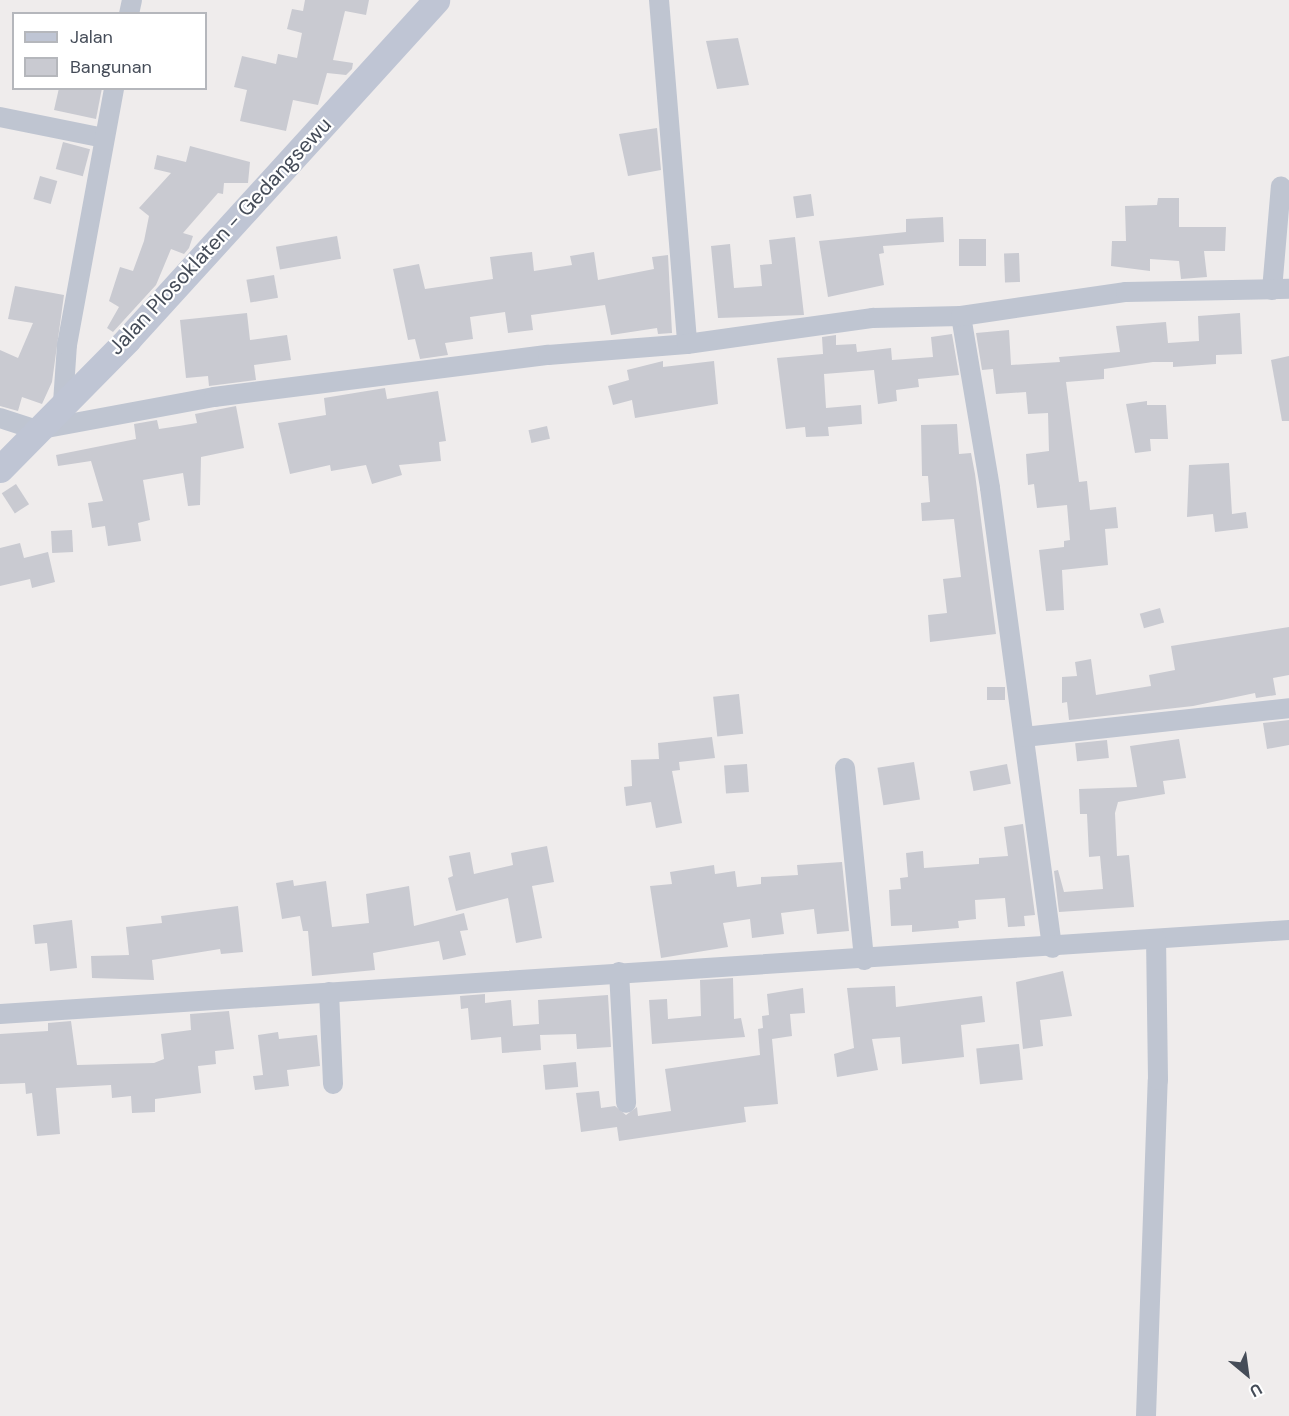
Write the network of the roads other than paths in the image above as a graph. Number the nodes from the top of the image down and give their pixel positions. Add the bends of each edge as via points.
1 (436, 0) edge
2 (659, 0) edge
3 (114, 90) edge
4 (0, 117) edge
5 (104, 138) junction
6 (1281, 186) dead end
7 (1281, 290) edge
8 (962, 316) junction
9 (687, 344) junction
10 (63, 403) junction
11 (0, 418) edge
12 (36, 430) junction
13 (0, 469) edge
14 (1289, 708) edge
15 (1024, 737) junction
16 (845, 768) dead end
17 (1289, 930) edge
18 (1156, 939) junction
19 (1052, 948) junction
20 (864, 960) junction
21 (620, 972) junction
22 (329, 992) junction
23 (0, 1014) edge
24 (333, 1084) dead end
25 (626, 1103) dead end
26 (1146, 1416) edge

1 - 10 main road, Jalan Plosoklaten - Gedangsewu via 128,339
2 - 9 street
3 - 5 street
4 - 5 street
5 - 10 street via 67,345
6 - 7 street
7 - 8 street via 1125,292
8 - 9 street via 873,318
8 - 15 street
9 - 12 street via 560,354 214,397
10 - 12 main road, Jalan Plosoklaten - Gedangsewu
11 - 12 street
12 - 13 main road, Jalan Plosoklaten - Gedangsewu
14 - 15 street
15 - 19 street
16 - 20 street
17 - 18 street
18 - 19 street
18 - 26 street via 1158,1080
19 - 20 street
20 - 21 street
21 - 22 street
21 - 25 street
22 - 23 street
22 - 24 street

